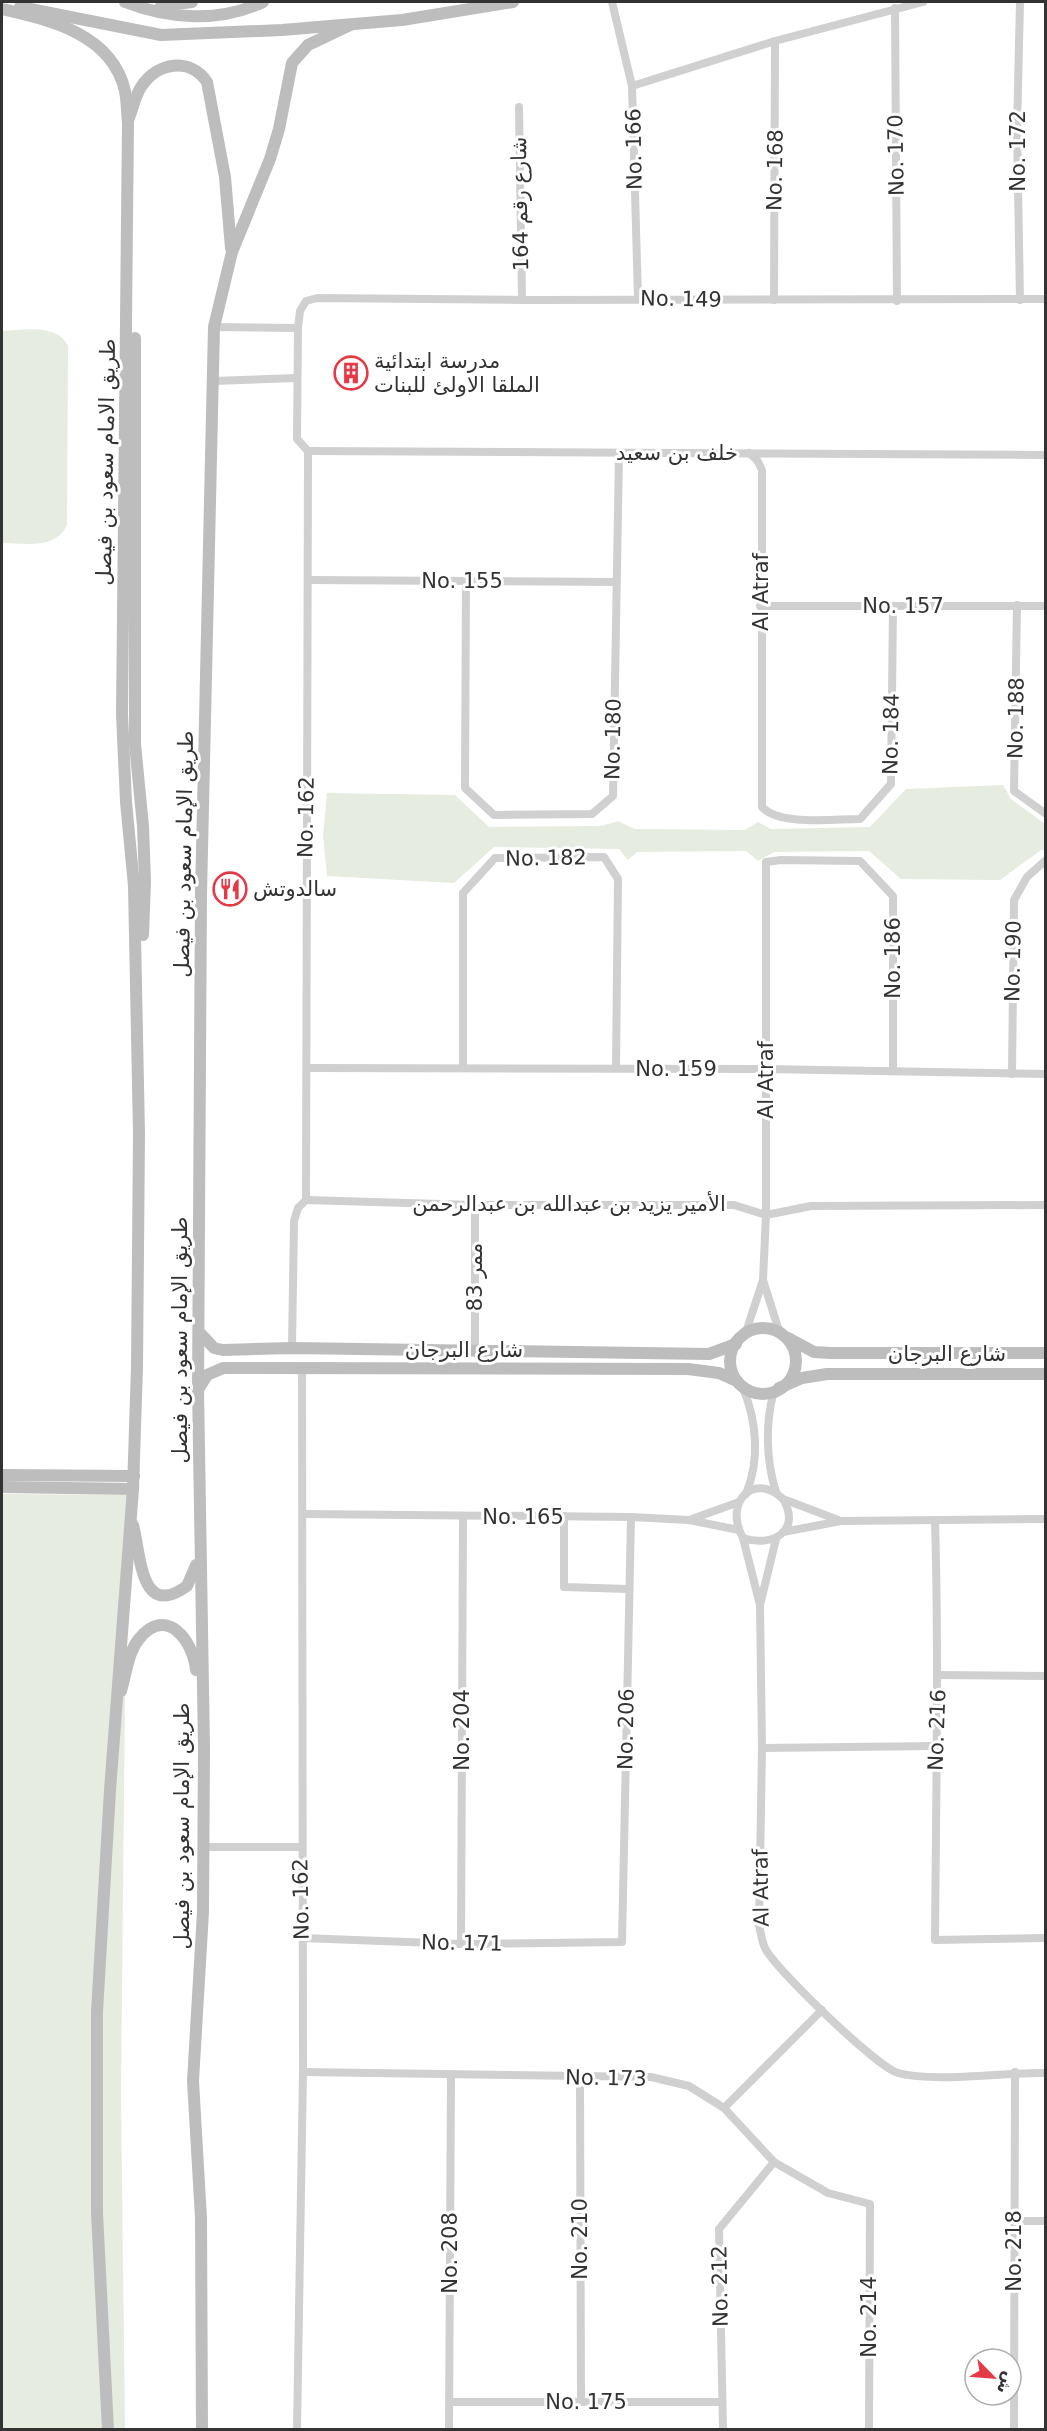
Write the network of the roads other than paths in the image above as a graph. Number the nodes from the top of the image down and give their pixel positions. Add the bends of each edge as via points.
1 (192, 2) edge
2 (263, 2) edge
3 (513, 2) edge
4 (612, 2) edge
5 (922, 2) edge
6 (1020, 2) edge
7 (130, 3) edge
8 (2, 4) edge
9 (895, 8) junction
10 (2, 9) edge
11 (350, 25) junction
12 (776, 41) junction
13 (632, 86) junction
14 (519, 107) dead end
15 (128, 123) junction
16 (232, 252) junction
17 (127, 277) junction
18 (317, 298) joint
19 (638, 298) junction
20 (1046, 299) edge
21 (522, 300) junction
22 (774, 300) junction
23 (1020, 300) junction
24 (897, 301) junction
25 (214, 327) junction
26 (298, 328) junction
27 (297, 378) junction
28 (213, 381) junction
29 (308, 451) junction
30 (749, 453) junction
31 (619, 454) junction
32 (1046, 455) edge
33 (308, 580) junction
34 (466, 580) junction
35 (615, 582) junction
36 (1017, 605) junction
37 (760, 606) junction
38 (1046, 606) edge
39 (893, 607) junction
40 (126, 802) joint
41 (762, 807) joint
42 (1046, 814) edge
43 (1046, 860) edge
44 (767, 880) joint
45 (137, 982) junction
46 (463, 1067) junction
47 (307, 1068) junction
48 (616, 1068) junction
49 (766, 1069) junction
50 (892, 1071) junction
51 (1012, 1074) junction
52 (1046, 1074) edge
53 (306, 1200) junction
54 (475, 1205) junction
55 (1046, 1205) edge
56 (766, 1215) junction
57 (763, 1280) junction
58 (746, 1332) junction
59 (200, 1334) junction
60 (784, 1335) junction
61 (736, 1344) junction
62 (292, 1348) junction
63 (475, 1350) junction
64 (1046, 1353) edge
65 (302, 1370) junction
66 (1046, 1374) edge
67 (740, 1385) junction
68 (198, 1389) junction
69 (777, 1389) junction
70 (2, 1476) edge
71 (133, 1482) junction
72 (2, 1487) edge
73 (746, 1494) junction
74 (780, 1496) junction
75 (739, 1502) junction
76 (304, 1514) junction
77 (131, 1515) junction
78 (564, 1516) junction
79 (464, 1517) junction
80 (631, 1517) junction
81 (1046, 1519) edge
82 (689, 1520) junction
83 (935, 1520) junction
84 (841, 1521) junction
85 (741, 1534) junction
86 (780, 1536) junction
87 (200, 1549) junction
88 (628, 1589) junction
89 (760, 1605) junction
90 (939, 1675) junction
91 (1046, 1676) edge
92 (115, 1715) junction
93 (203, 1722) junction
94 (936, 1746) junction
95 (762, 1748) junction
96 (203, 1847) junction
97 (301, 1847) junction
98 (302, 1938) junction
99 (1046, 1938) edge
100 (622, 1942) joint
101 (461, 1944) junction
102 (822, 2010) junction
103 (1015, 2072) junction
104 (303, 2073) junction
105 (1046, 2073) edge
106 (451, 2076) junction
107 (580, 2077) junction
108 (724, 2108) junction
109 (774, 2162) junction
110 (870, 2204) joint
111 (1015, 2221) junction
112 (1046, 2221) edge
113 (450, 2402) junction
114 (581, 2402) junction
115 (722, 2402) junction
116 (107, 2427) edge
117 (202, 2430) edge
118 (297, 2430) edge
119 (449, 2430) edge
120 (723, 2430) edge
121 (869, 2430) edge
122 (1014, 2430) edge

1 - 7 main road via 167,7
2 - 7 main road via 240,12 212,17
3 - 11 main road
4 - 13 street, No. 166
5 - 9 street
6 - 23 street, No. 172
8 - 11 main road via 161,35
9 - 12 street
9 - 24 street, No. 170
10 - 15 main road via 57,24 89,39 120,77
11 - 16 main road via 308,45 292,63 270,159
12 - 13 street
12 - 22 street, No. 168
13 - 19 street, No. 166
14 - 21 street, شارع رقم 164
15 - 16 main road via 138,92 154,74 183,64 204,77 225,177
15 - 17 main road, طريق الامام سعود بن فيصل
16 - 25 main road, طريق الإمام سعود بن فيصل
17 - 40 main road, طريق الامام سعود بن فيصل via 122,682
17 - 45 main road, طريق الإمام سعود بن فيصل via 133,308 135,365 135,744 145,882
18 - 21 street, No. 149
18 - 26 street, No. 162 via 306,301
19 - 21 street, No. 149
19 - 22 street, No. 149
20 - 23 street, No. 149
22 - 24 street, No. 149
23 - 24 street, No. 149
25 - 26 street
25 - 28 main road, طريق الإمام سعود بن فيصل
26 - 27 street, No. 162
27 - 28 street
27 - 29 street, No. 162 via 297,439
28 - 59 main road, طريق الإمام سعود بن فيصل via 201,894
29 - 31 street, خلف بن سعيد
29 - 33 street, No. 162
30 - 31 street, خلف بن سعيد
30 - 32 street, خلف بن سعيد
30 - 37 street, Al Atraf via 762,470
31 - 35 street, No. 180
33 - 34 street, No. 155
33 - 47 street, No. 162
34 - 35 street, No. 155
34 - 35 street, No. 180 via 465,788 494,815 591,814 613,796
36 - 38 street, No. 157
36 - 39 street, No. 157
36 - 42 street, No. 188 via 1014,791
37 - 39 street, No. 157
37 - 41 street, Al Atraf
39 - 41 street, No. 184 via 891,784 860,819 788,819 768,814
40 - 45 main road, طريق الإمام سعود بن فيصل
43 - 51 street, No. 190 via 1027,877 1014,900
44 - 49 street, Al Atraf
44 - 50 street, No. 186 via 766,862 860,861 892,896
45 - 71 main road, طريق الإمام سعود بن فيصل via 140,1134
46 - 47 street, No. 159
46 - 48 street, No. 159
46 - 48 street, No. 182 via 463,893 495,858 604,857 618,879
47 - 53 street, No. 162
48 - 49 street, No. 159
49 - 50 street, No. 159
49 - 56 street, Al Atraf
50 - 51 street, No. 159
51 - 52 street, No. 159
53 - 54 street, الأمير يزيد بن عبدالله بن عبدالرحمن
53 - 62 street, No. 162 via 294,1221
54 - 56 street, الأمير يزيد بن عبدالله بن عبدالرحمن via 734,1204
54 - 63 street, ممر 83
55 - 56 street via 811,1206
56 - 57 street, Al Atraf
57 - 58 street
57 - 60 street
58 - 60 main road, شارع البرجان via 756,1327
58 - 61 main road
59 - 62 main road, شارع البرجان via 214,1348 223,1350
59 - 68 main road, طريق الإمام سعود بن فيصل
60 - 64 main road, شارع البرجان via 814,1352
60 - 69 main road via 794,1353 795,1365 792,1375
61 - 63 main road, شارع البرجان via 710,1354
61 - 67 main road via 730,1364
62 - 63 main road, شارع البرجان
65 - 67 main road, شارع البرجان via 688,1370 719,1373
65 - 68 main road, شارع البرجان via 223,1368 207,1375
65 - 76 street, No. 162
66 - 69 main road, شارع البرجان via 827,1374 802,1378
67 - 69 main road, شارع البرجان via 759,1395
67 - 73 street via 753,1413 753,1476
68 - 87 main road, طريق الإمام سعود بن فيصل
69 - 74 street via 769,1414 769,1469
70 - 71 main road
71 - 72 main road
71 - 77 main road, طريق الإمام سعود بن فيصل
73 - 74 street via 759,1489
73 - 75 street
74 - 84 street
74 - 86 street via 789,1515
75 - 82 street, No. 165
75 - 85 street via 735,1514
76 - 79 street, No. 165
76 - 97 street, No. 162
77 - 87 main road via 142,1573 157,1595 167,1596 187,1586
77 - 92 main road, طريق الإمام سعود بن فيصل
78 - 79 street, No. 165
78 - 80 street, No. 165
78 - 88 street via 564,1587
79 - 101 street, No. 204
80 - 82 street, No. 165
80 - 88 street, No. 206
81 - 83 street
82 - 85 street
83 - 84 street
83 - 90 street, No. 216
84 - 86 street
85 - 86 street via 761,1543
85 - 89 street, Al Atraf
86 - 89 street, Al Atraf
87 - 93 main road, طريق الإمام سعود بن فيصل
88 - 100 street, No. 206
89 - 95 street, Al Atraf
90 - 91 street
90 - 94 street, No. 216
92 - 93 main road via 138,1640 151,1630 168,1626 186,1637 191,1646
92 - 116 main road, طريق الإمام سعود بن فيصل via 97,2012 97,2213
93 - 96 main road, طريق الإمام سعود بن فيصل
94 - 95 street
94 - 99 street, No. 216 via 935,1940
95 - 102 street, Al Atraf via 759,1926 765,1948 780,1970
96 - 97 street
96 - 117 main road, طريق الإمام سعود بن فيصل via 193,2081 201,2218
97 - 98 street, No. 162
98 - 101 street, No. 171
98 - 104 street, No. 162
100 - 101 street, No. 171
102 - 103 street, Al Atraf via 884,2066 898,2073 934,2076
102 - 108 street
103 - 105 street, Al Atraf
103 - 111 street, No. 218
104 - 106 street, No. 173
104 - 118 street, No. 162
106 - 107 street, No. 173
106 - 113 street, No. 208
107 - 108 street, No. 173 via 651,2077 688,2086
107 - 114 street, No. 210
108 - 109 street, No. 173
109 - 110 street, No. 173 via 828,2193
109 - 115 street, No. 212 via 719,2229
110 - 121 street, No. 214
111 - 112 street
111 - 122 street, No. 218
113 - 114 street, No. 175
113 - 119 street, No. 208
114 - 115 street, No. 175
115 - 120 street, No. 212

